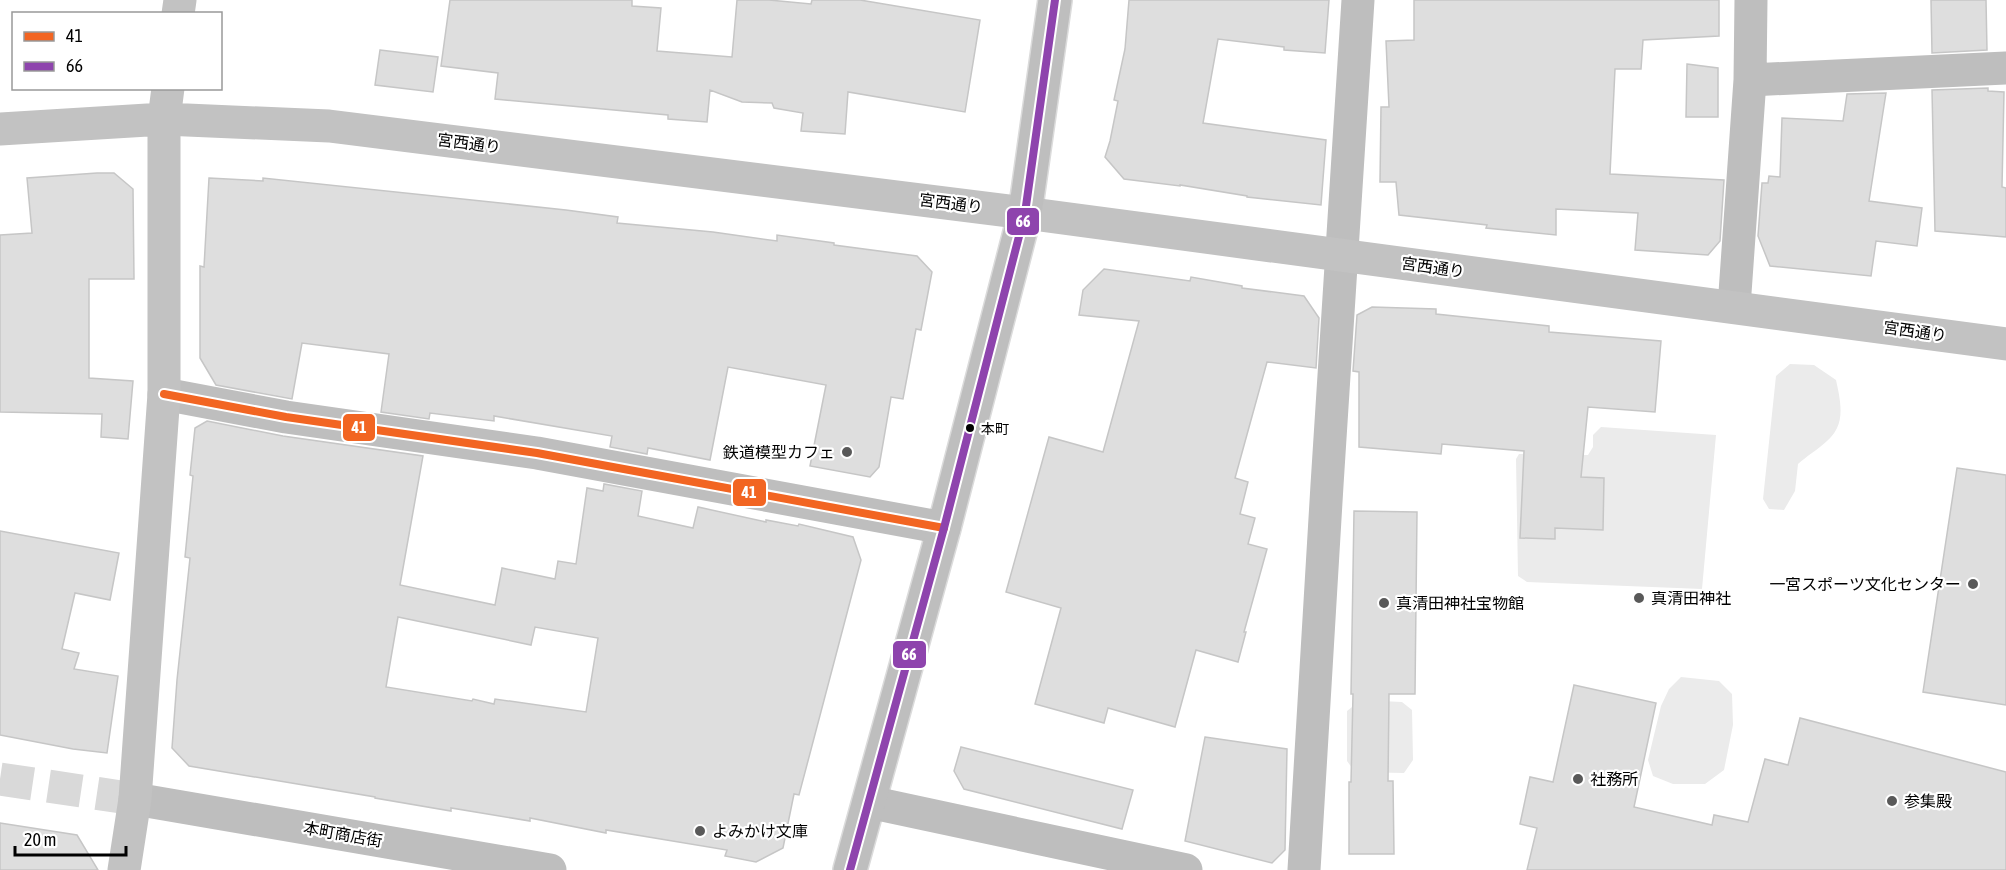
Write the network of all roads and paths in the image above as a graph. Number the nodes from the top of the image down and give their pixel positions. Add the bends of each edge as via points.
1 (1055, 0) edge
2 (1358, 0) edge
3 (1751, 0) edge
4 (2006, 68) edge
5 (1750, 80) junction
6 (166, 104) edge
7 (0, 129) edge
8 (1025, 213) junction
9 (1342, 255) junction
10 (1734, 307) junction
11 (2006, 344) edge
12 (165, 394) junction
13 (944, 528) junction
14 (135, 799) junction
15 (869, 802) junction
16 (124, 870) edge
17 (550, 870) edge
18 (850, 870) edge
19 (1186, 870) edge
20 (1304, 870) edge

1 - 8 main road
2 - 9 main road
3 - 5 main road
4 - 5 main road
5 - 10 main road
6 - 7 street, 宮西通り
6 - 8 street, 宮西通り
6 - 12 street
8 - 9 street, 宮西通り
8 - 13 main road
9 - 10 street, 宮西通り
9 - 20 main road
10 - 11 street, 宮西通り
12 - 13 main road via 286,417 537,453
12 - 14 street
13 - 15 main road
14 - 16 street
14 - 17 main road, 本町商店街
15 - 18 main road
15 - 19 main road

